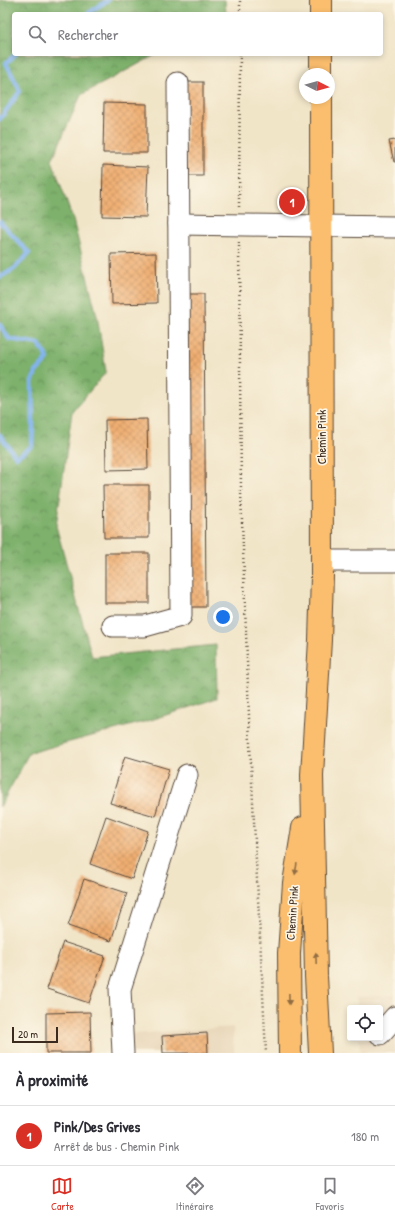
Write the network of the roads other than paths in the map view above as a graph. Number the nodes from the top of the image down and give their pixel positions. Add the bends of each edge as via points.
1 (321, 0) edge
2 (321, 12) edge
3 (321, 56) edge
4 (321, 68) edge
5 (178, 83) dead end
6 (321, 104) edge
7 (179, 224) junction
8 (321, 226) junction
9 (395, 227) edge
10 (322, 561) junction
11 (395, 561) edge
12 (113, 626) dead end
13 (187, 775) dead end
14 (312, 775) junction
15 (395, 1017) edge
16 (383, 1031) edge
17 (378, 1041) edge
18 (123, 1053) edge
19 (290, 1053) edge
20 (320, 1053) edge
21 (379, 1053) edge

1 - 2 main road
3 - 4 main road
5 - 7 street
6 - 8 main road, Chemin Pink
7 - 8 street
7 - 12 street via 181,616 145,626
8 - 9 street
8 - 10 main road, Chemin Pink
10 - 11 street
10 - 14 main road, Chemin Pink via 320,647
13 - 18 street via 120,989
14 -> 19 main road, Chemin Pink via 294,883 289,953
20 -> 14 main road, Chemin Pink
15 - 16 street
17 - 21 street

